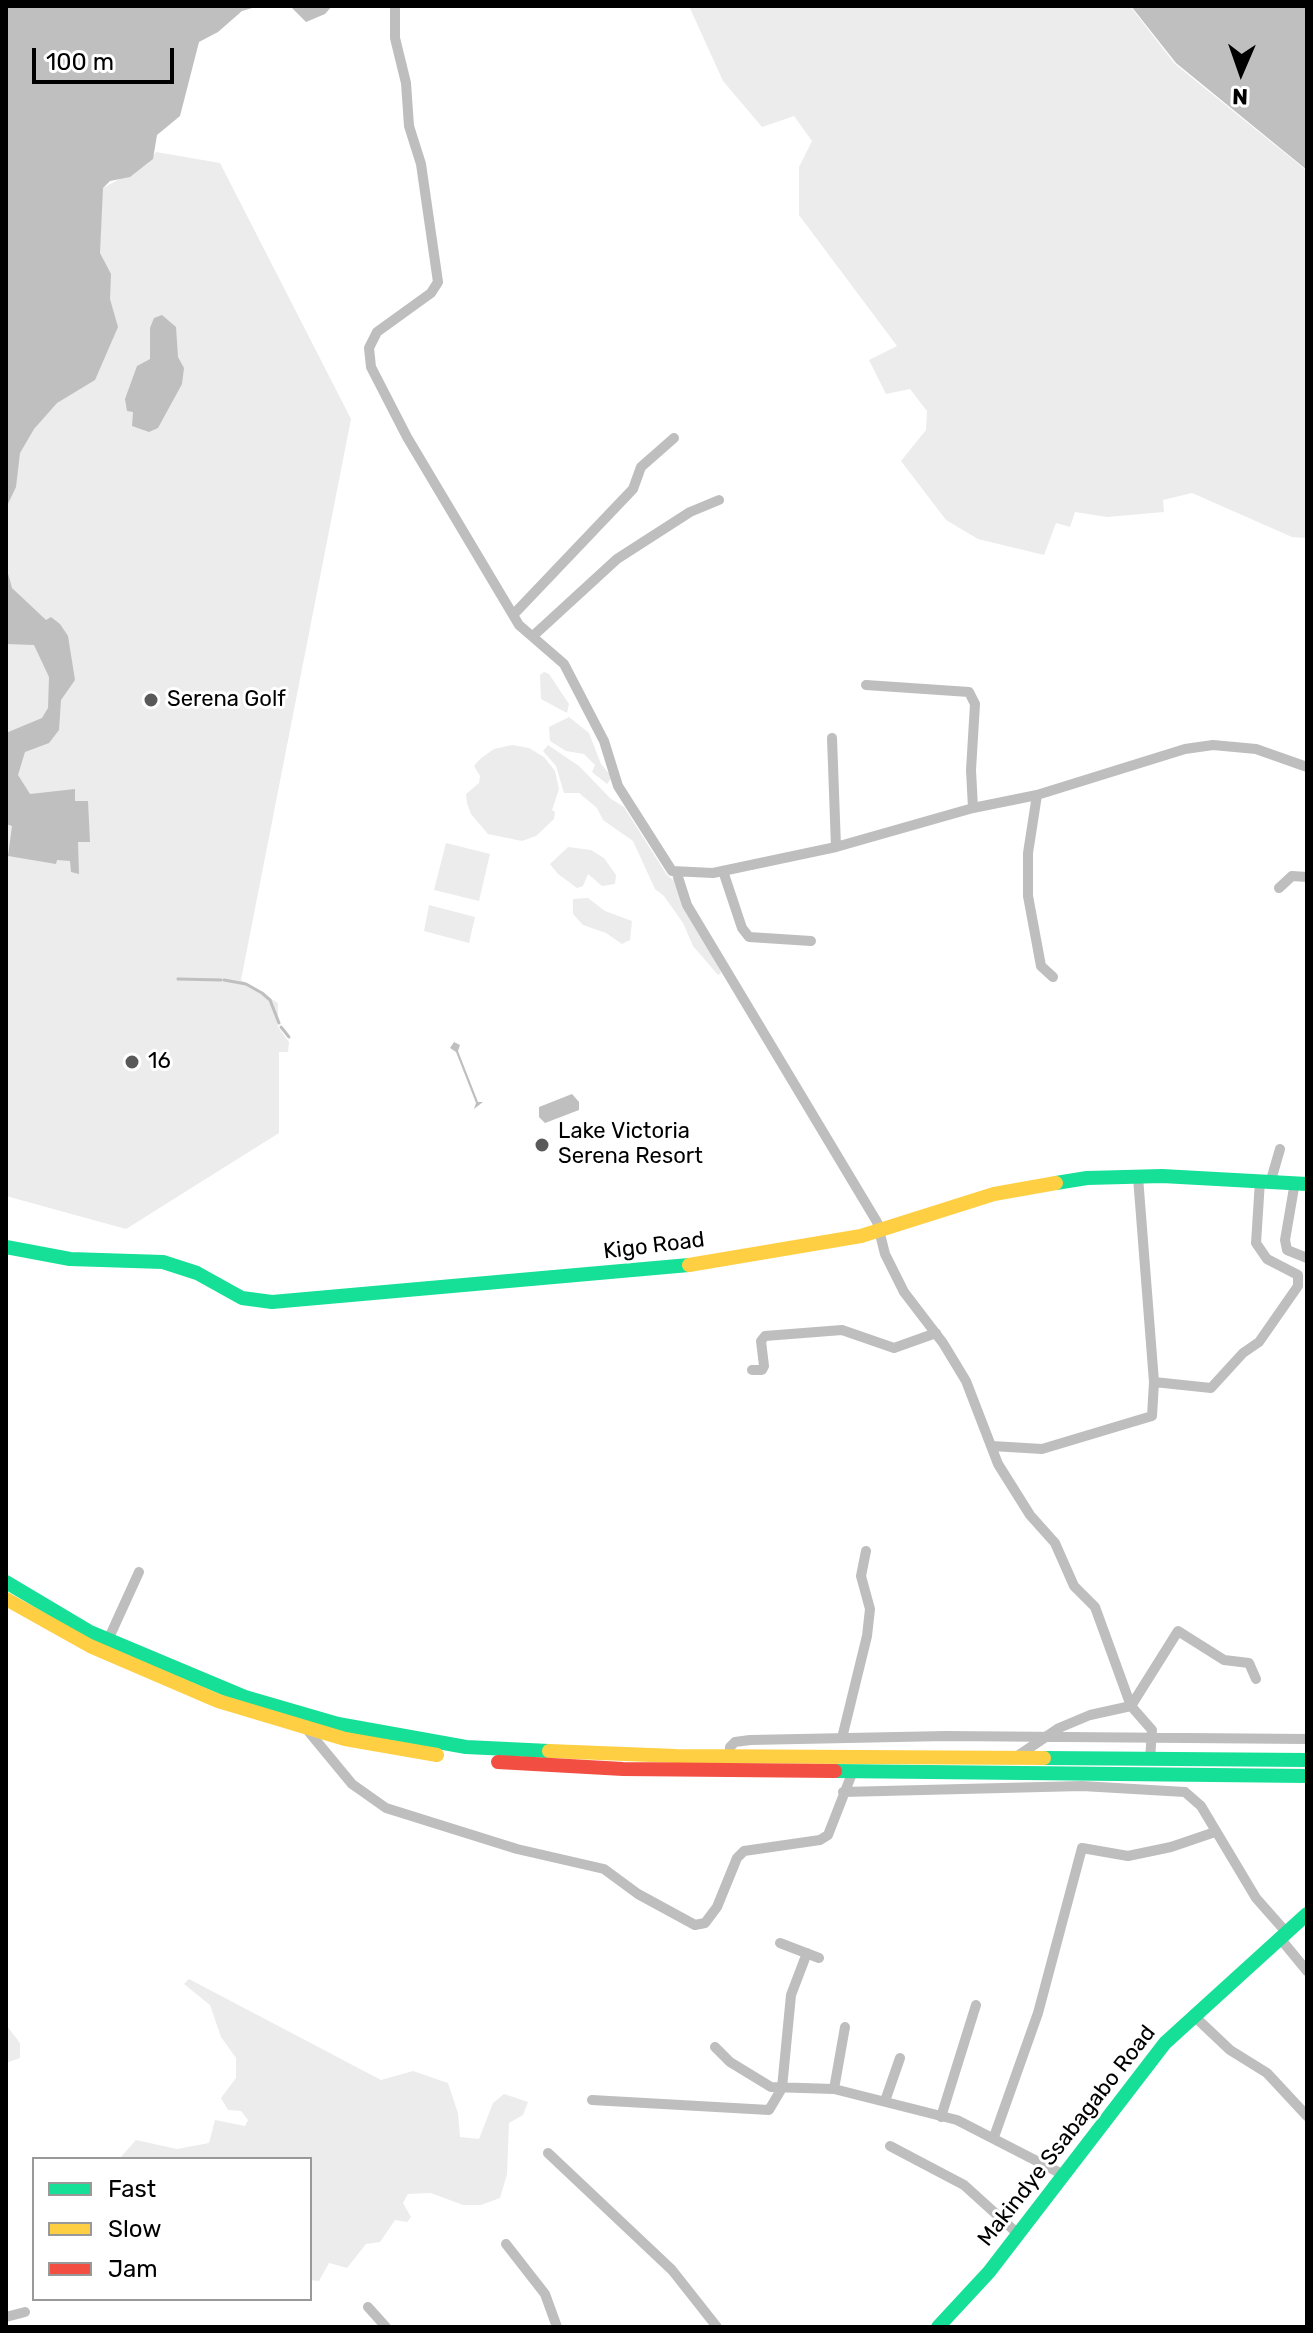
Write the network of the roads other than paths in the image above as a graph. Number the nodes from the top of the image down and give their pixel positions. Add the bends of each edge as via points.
1 (395, 6) edge
2 (674, 438) dead end
3 (719, 500) dead end
4 (513, 615) junction
5 (533, 636) junction
6 (866, 685) dead end
7 (832, 738) dead end
8 (1307, 767) edge
9 (1037, 795) junction
10 (973, 808) junction
11 (836, 847) junction
12 (723, 871) junction
13 (677, 874) junction
14 (1307, 877) edge
15 (1279, 888) dead end
16 (811, 941) dead end
17 (1053, 977) dead end
18 (1280, 1149) dead end
19 (1138, 1177) junction
20 (1266, 1180) junction
21 (1301, 1183) edge
22 (880, 1231) junction
23 (6, 1247) edge
24 (1307, 1258) edge
25 (936, 1333) junction
26 (752, 1370) dead end
27 (1154, 1382) junction
28 (992, 1446) junction
29 (866, 1551) dead end
30 (139, 1572) dead end
31 (6, 1582) edge
32 (6, 1599) edge
33 (108, 1640) junction
34 (1256, 1679) dead end
35 (1131, 1706) junction
36 (308, 1730) junction
37 (1041, 1737) junction
38 (1152, 1737) junction
39 (842, 1738) junction
40 (1307, 1739) edge
41 (730, 1756) junction
42 (1016, 1757) junction
43 (1150, 1760) junction
44 (1307, 1760) edge
45 (853, 1771) junction
46 (1307, 1776) edge
47 (843, 1792) junction
48 (1215, 1832) junction
49 (1307, 1914) edge
50 (1282, 1934) junction
51 (780, 1943) dead end
52 (807, 1953) junction
53 (819, 1958) dead end
54 (1307, 1971) edge
55 (976, 2005) dead end
56 (1193, 2015) junction
57 (845, 2027) dead end
58 (715, 2047) dead end
59 (900, 2058) dead end
60 (782, 2088) junction
61 (834, 2089) junction
62 (592, 2100) dead end
63 (885, 2101) junction
64 (1307, 2116) edge
65 (941, 2117) junction
66 (994, 2137) junction
67 (890, 2146) dead end
68 (548, 2153) dead end
69 (1062, 2174) junction
70 (1017, 2233) junction
71 (506, 2244) dead end
72 (368, 2307) dead end
73 (25, 2312) dead end
74 (6, 2317) edge
75 (386, 2327) edge
76 (557, 2327) edge
77 (717, 2327) edge
78 (938, 2327) edge

1 - 4 street via 395,38 438,282 431,293 377,332 369,348 371,367
2 - 4 street via 641,467 633,489
3 - 5 street via 690,512 617,559
4 - 5 street
5 - 13 street via 564,664 604,741 618,786 664,863
6 - 10 street via 969,692 975,704
7 - 11 street
8 - 9 street via 1256,749 1199,747
9 - 10 street
9 - 17 street via 1028,896 1041,966
10 - 11 street
11 - 12 street
12 - 13 street
12 - 16 street via 742,928 751,938
13 - 22 street via 687,905
14 - 15 street via 1292,876
18 - 20 street
19 - 20 main road, Kigo Road
19 - 22 main road, Kigo Road via 1027,1186
19 - 27 street
20 - 21 main road, Kigo Road
20 - 27 street via 1256,1243 1267,1259 1298,1275 1298,1286 1259,1342 1211,1388
21 - 24 street via 1285,1240 1287,1250
22 - 23 main road, Kigo Road via 643,1272 272,1302 242,1298 197,1273 163,1262 70,1259
22 - 25 street via 893,1273
25 - 26 street via 894,1348 842,1330 765,1336 764,1366
25 - 28 street via 966,1381
27 - 28 street via 1154,1409 1146,1420 1042,1449
28 - 35 street via 1023,1506 1055,1543 1074,1586 1095,1607
29 - 39 street via 861,1576 870,1609 867,1636
30 - 33 street
31 - 33 main road
32 - 36 main road via 142,1670
33 - 41 main road via 245,1697 398,1737 518,1751
34 - 35 street via 1249,1663 1224,1660 1178,1631
35 - 37 street via 1090,1715
35 - 38 street via 1149,1725
36 - 45 main road via 403,1751 532,1765
36 - 47 street via 352,1784 386,1808 517,1849 604,1869 695,1925 705,1923 717,1907 741,1854 824,1838
37 - 38 street
37 - 39 street
37 - 42 street
38 - 40 street
38 - 43 street
39 - 41 street via 735,1742
41 - 42 main road
42 - 43 main road
43 - 44 main road
45 - 46 main road
45 - 47 street
47 - 48 street via 1082,1786 1185,1792 1195,1798
48 - 50 street
48 - 66 street via 1128,1856 1082,1848 1038,2013
49 - 50 main road, Makindye Ssabagabo Road
50 - 54 street
50 - 56 main road, Makindye Ssabagabo Road
51 - 52 street
52 - 53 street
52 - 60 street via 791,1995
55 - 65 street
56 - 64 street via 1230,2050 1267,2073
56 - 69 main road, Makindye Ssabagabo Road via 1125,2091
57 - 61 street
58 - 60 street via 730,2062 771,2087
59 - 63 street
60 - 61 street
60 - 62 street via 769,2110
61 - 63 street
63 - 65 street
65 - 66 street
66 - 69 street
67 - 70 street via 964,2185
68 - 77 street via 672,2270
69 - 70 main road, Makindye Ssabagabo Road
70 - 78 main road, Makindye Ssabagabo Road via 973,2292
71 - 76 street via 545,2294
72 - 75 street
73 - 74 street

